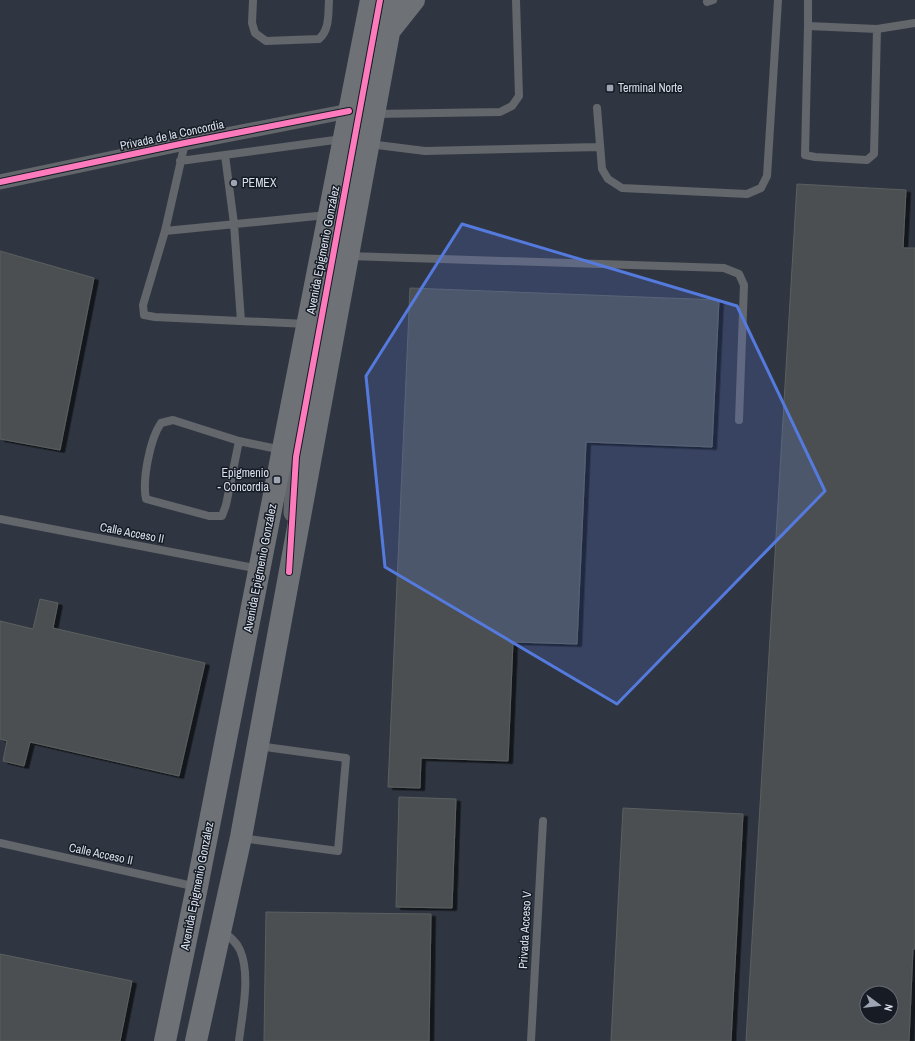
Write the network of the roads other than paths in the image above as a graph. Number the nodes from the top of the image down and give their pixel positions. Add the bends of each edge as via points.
1 (253, 0) edge
2 (329, 0) edge
3 (370, 0) edge
4 (395, 0) edge
5 (414, 0) edge
6 (516, 0) edge
7 (778, 0) edge
8 (808, 0) edge
9 (915, 24) edge
10 (808, 26) junction
11 (382, 27) junction
12 (877, 28) junction
13 (596, 108) dead end
14 (349, 111) junction
15 (374, 114) junction
16 (344, 138) junction
17 (185, 143) junction
18 (368, 144) junction
19 (600, 147) junction
20 (225, 155) junction
21 (180, 161) junction
22 (0, 182) edge
23 (329, 215) junction
24 (234, 224) junction
25 (164, 231) junction
26 (347, 256) junction
27 (241, 321) junction
28 (308, 324) junction
29 (739, 420) dead end
30 (239, 441) junction
31 (282, 450) junction
32 (0, 520) edge
33 (259, 569) junction
34 (289, 572) junction
35 (257, 745) junction
36 (543, 821) dead end
37 (241, 837) junction
38 (0, 844) edge
39 (197, 887) junction
40 (220, 930) junction
41 (165, 1041) edge
42 (196, 1041) edge
43 (240, 1041) edge
44 (532, 1041) edge

1 - 2 lane via 254,33 266,41 319,39 325,33
3 - 14 main road, Avenida Epigmenio González
4 - 11 main road, Avenida Epigmenio González
5 - 11 main road
6 - 15 lane via 519,96 512,106 500,112
7 - 19 lane via 767,176 761,188 747,194 622,188 608,179 602,169
8 - 10 lane
9 - 12 lane
10 - 12 lane
10 - 12 lane via 805,155 867,160 874,154 875,145
11 - 15 main road, Avenida Epigmenio González
11 - 34 street via 296,458
13 - 19 lane
14 - 16 main road, Avenida Epigmenio González
14 - 17 street, Privada de la Concordia
15 - 18 main road, Avenida Epigmenio González
16 - 20 lane
16 - 23 main road, Avenida Epigmenio González
17 - 21 lane
17 - 22 street, Privada de la Concordia
18 - 19 lane via 425,151
18 - 26 main road, Avenida Epigmenio González
20 - 21 lane
20 - 24 lane
21 - 25 lane
23 - 24 lane
23 - 28 main road, Avenida Epigmenio González
24 - 25 lane
24 - 27 lane
25 - 27 lane via 143,305 144,315 155,318
26 - 29 lane via 724,268 739,274 744,285
26 - 34 main road, Avenida Epigmenio González
27 - 28 lane
28 - 31 main road, Avenida Epigmenio González
30 - 30 lane via 173,420 161,423 155,432 144,488 146,499 209,516 222,516
30 - 31 lane
31 - 33 main road, Avenida Epigmenio González
32 - 33 lane, Calle Acceso II
33 - 39 main road, Avenida Epigmenio González
34 - 35 main road, Avenida Epigmenio González
35 - 37 main road, Avenida Epigmenio González
35 - 37 lane via 346,758 338,851
36 - 44 lane, Privada Acceso V
37 - 40 main road, Avenida Epigmenio González
38 - 39 lane, Calle Acceso II
39 - 41 main road, Avenida Epigmenio González
40 - 42 main road, Avenida Epigmenio González
40 - 43 lane via 231,937 240,951 246,978

